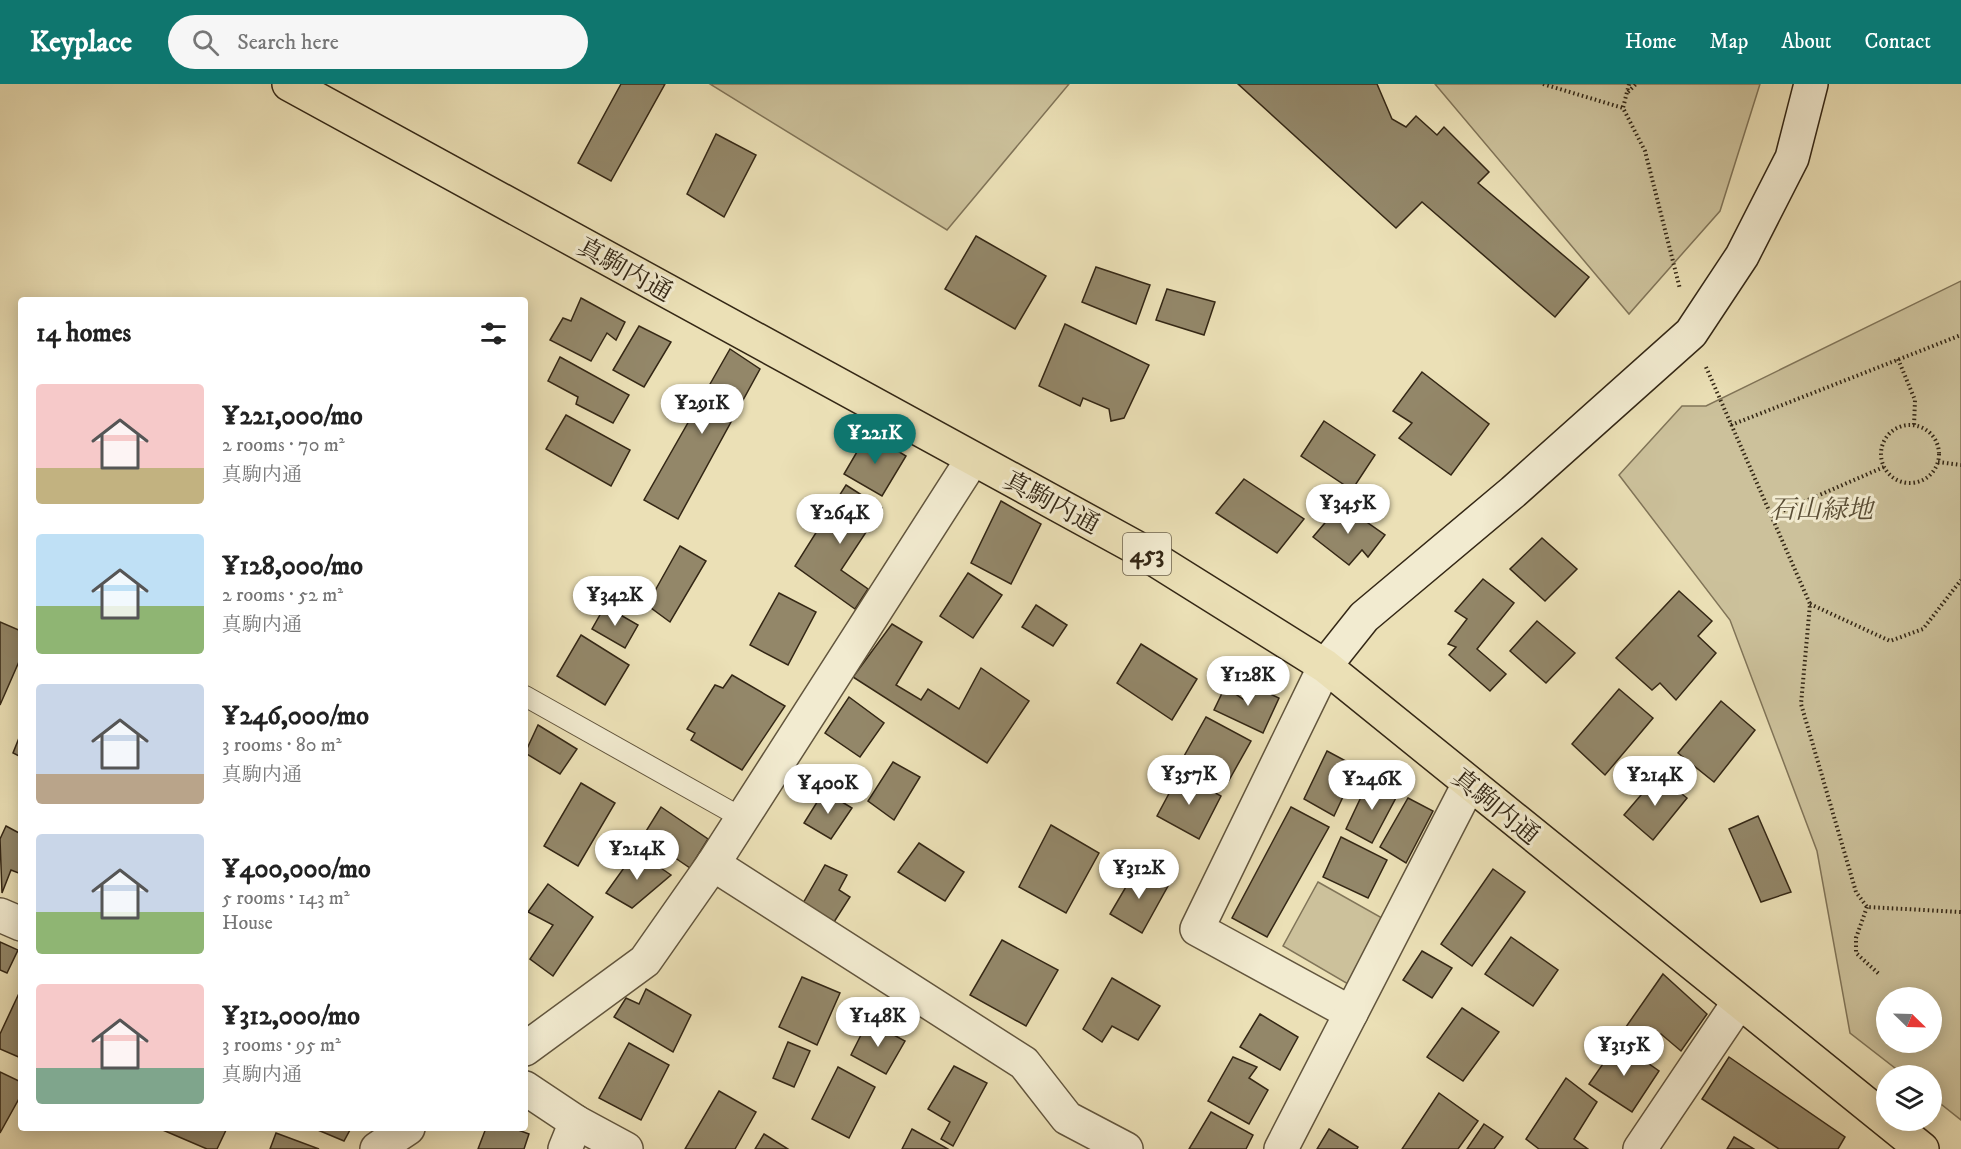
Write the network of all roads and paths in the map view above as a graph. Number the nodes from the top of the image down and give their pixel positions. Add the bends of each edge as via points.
1 (289, 84) edge
2 (1543, 84) edge
3 (1629, 84) edge
4 (1636, 84) edge
5 (1811, 84) edge
6 (1627, 92) junction
7 (1623, 108) junction
8 (1691, 333) junction
9 (1961, 334) edge
10 (1898, 359) junction
11 (1731, 425) junction
12 (1914, 426) junction
13 (972, 460) junction
14 (1938, 462) junction
15 (1961, 465) edge
16 (1884, 467) junction
17 (1771, 516) junction
18 (1961, 580) edge
19 (1810, 604) junction
20 (1325, 666) junction
21 (528, 698) edge
22 (1469, 784) junction
23 (742, 818) junction
24 (713, 864) junction
25 (1868, 907) junction
26 (1961, 912) edge
27 (0, 915) edge
28 (18, 923) edge
29 (1880, 975) dead end
30 (1739, 1002) junction
31 (1351, 1013) junction
32 (528, 1047) edge
33 (528, 1091) edge
34 (404, 1131) edge
35 (571, 1135) edge
36 (377, 1149) edge
37 (626, 1149) edge
38 (1126, 1149) edge
39 (1281, 1149) edge
40 (1640, 1149) edge
41 (1922, 1149) edge

1 - 13 highway, 真駒内通 / 453
2 - 7 path
3 - 6 path
4 - 6 path
5 - 8 street via 1792,158 1742,256
6 - 7 path
7 - 8 path via 1646,151
8 - 11 path
8 - 20 street via 1514,492 1364,617
9 - 10 path
10 - 11 path
10 - 12 path via 1915,400
11 - 17 path
12 - 14 path via 1937,442
12 - 16 path via 1889,434 1881,450
13 - 20 highway, 真駒内通 / 453 via 1135,547
13 - 23 street
14 - 15 path
14 - 16 path via 1928,478 1918,483 1898,481
16 - 17 path
17 - 19 path
18 - 19 path via 1923,629 1890,641
19 - 25 path via 1801,704 1856,892
20 - 22 highway, 真駒内通 / 453
20 - 31 street via 1197,929
21 - 23 lane
22 - 30 highway, 真駒内通 / 453
22 - 31 street
23 - 24 street
24 - 32 street via 645,962
24 - 38 street via 1024,1064 1067,1118
25 - 26 path
25 - 29 path via 1856,938 1856,953
27 - 28 street
30 - 40 street
30 - 41 highway, 真駒内通 / 453
31 - 39 street
33 - 35 street
34 - 36 street
35 - 37 street

